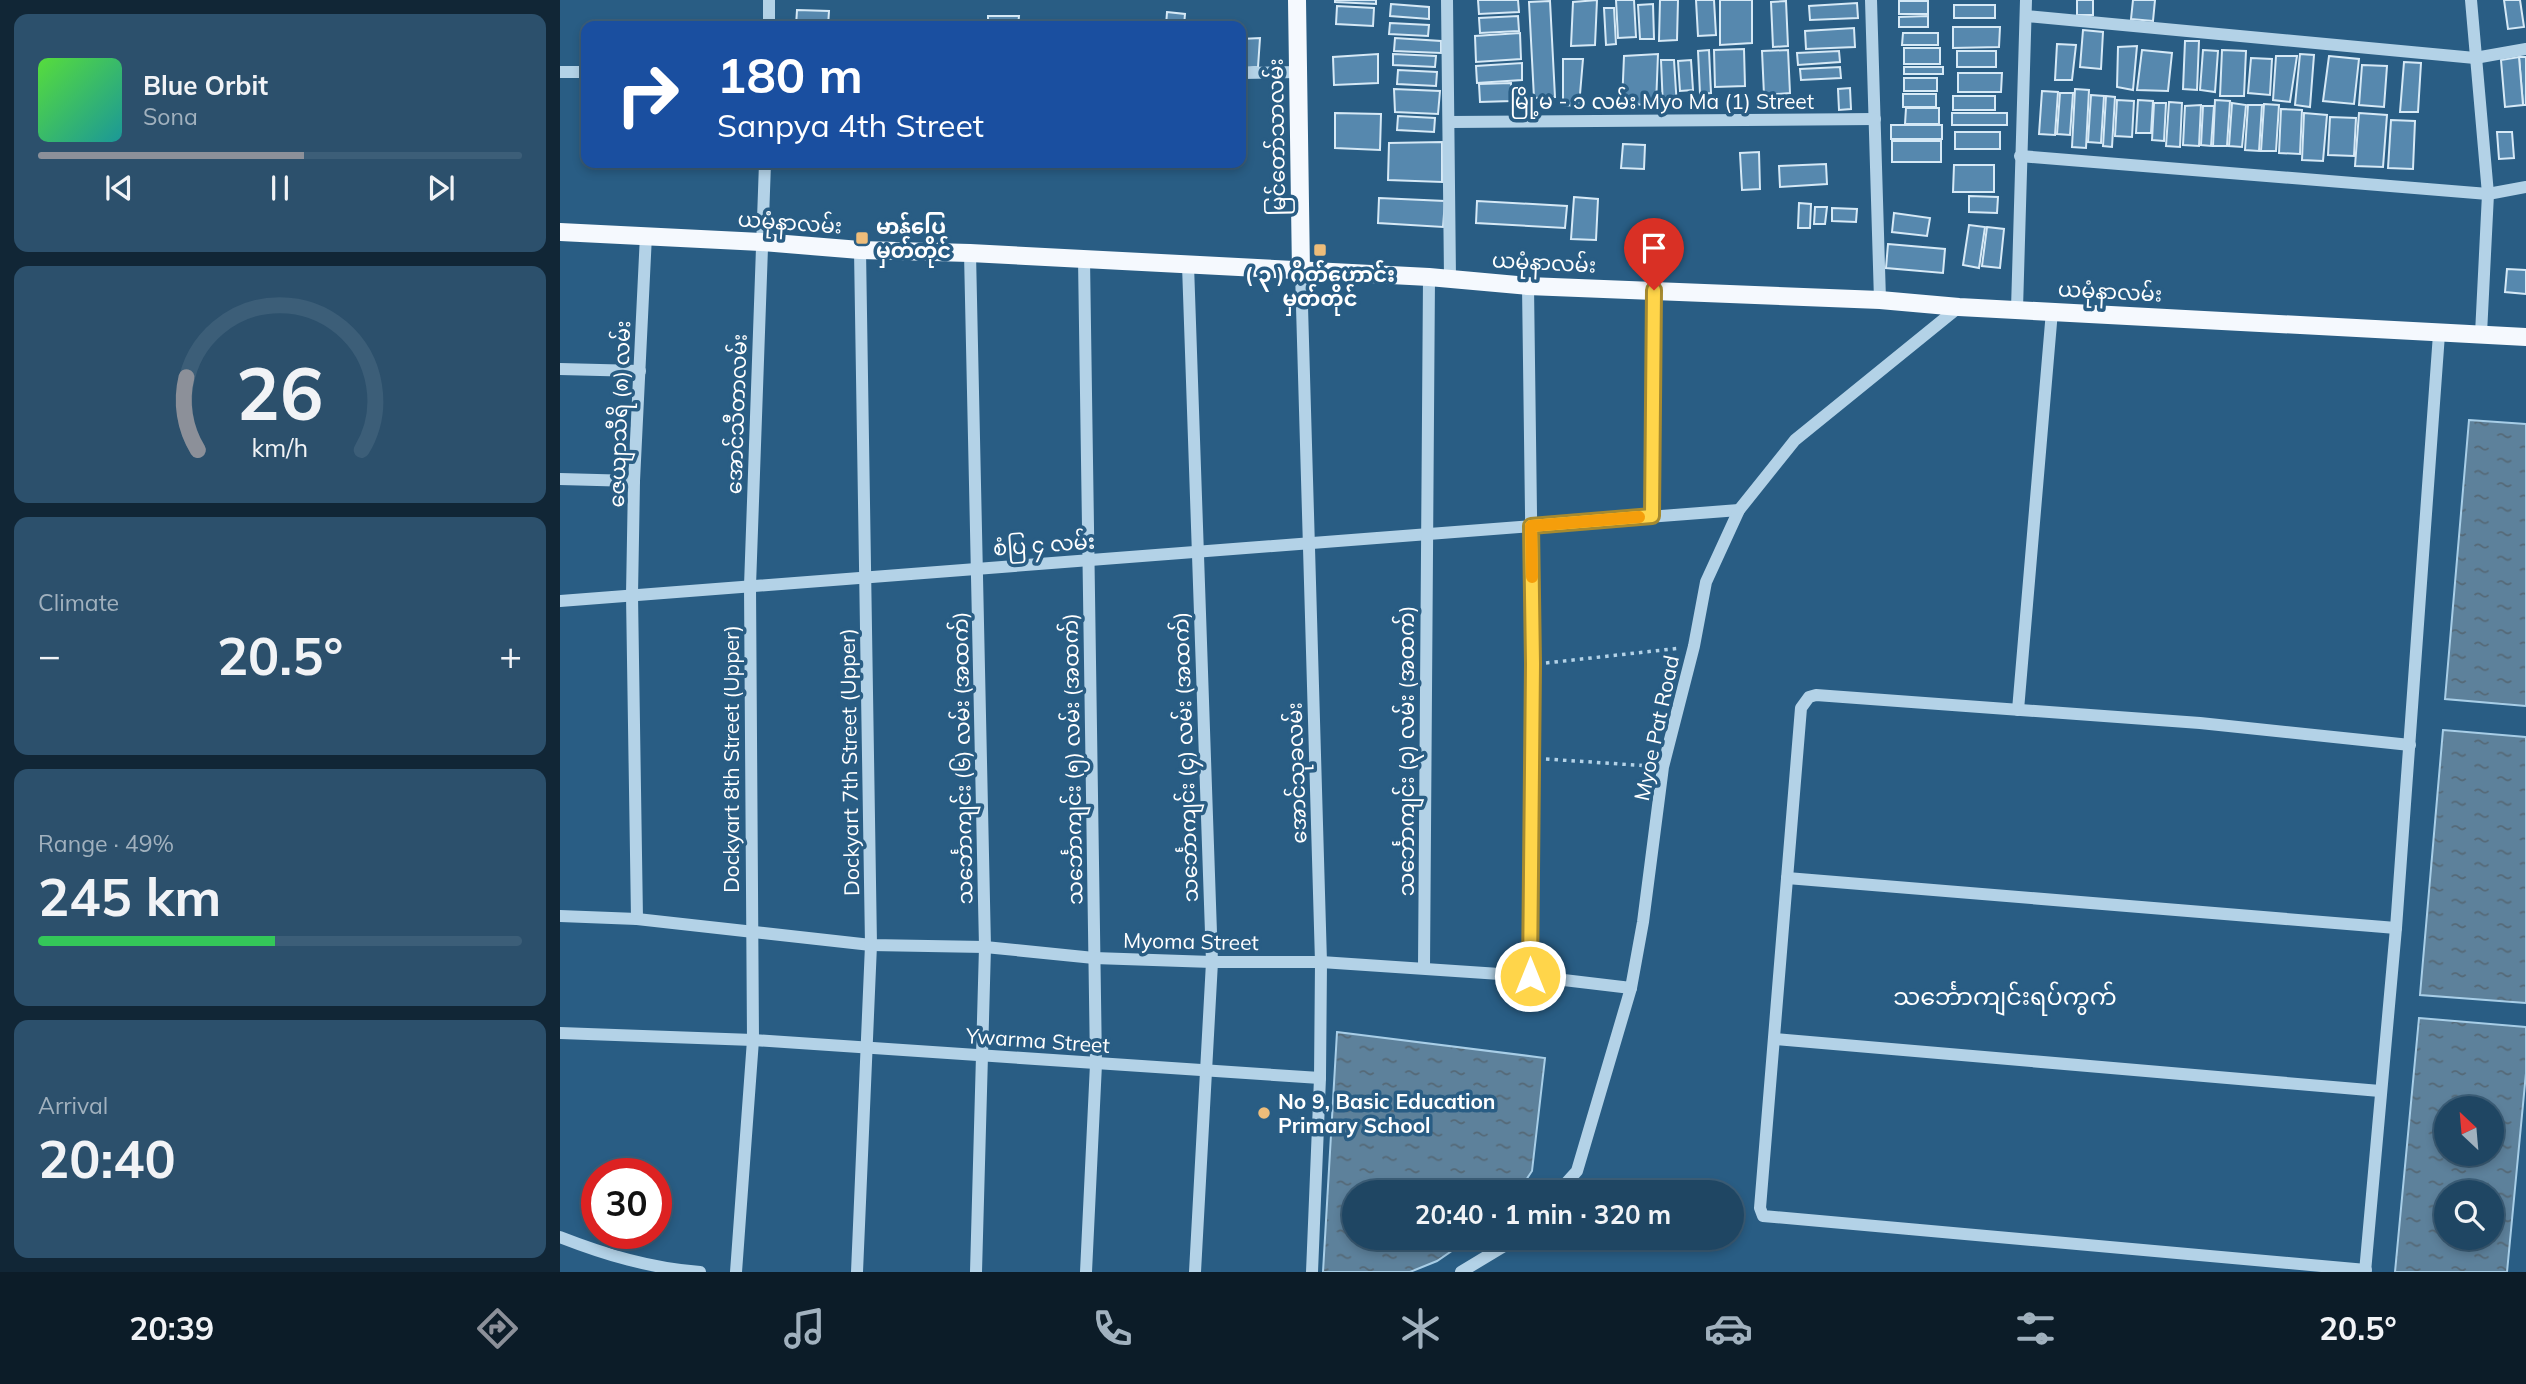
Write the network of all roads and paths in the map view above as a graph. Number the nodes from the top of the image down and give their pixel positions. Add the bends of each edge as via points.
1 (768, 0) edge
2 (1297, 0) edge
3 (1447, 0) edge
4 (1871, 0) edge
5 (2026, 0) edge
6 (2471, 0) edge
7 (2026, 16) junction
8 (769, 21) edge
9 (2526, 49) edge
10 (2475, 58) junction
11 (560, 72) edge
12 (581, 72) edge
13 (1298, 72) junction
14 (1246, 73) edge
15 (1875, 119) junction
16 (1450, 122) junction
17 (2020, 156) junction
18 (765, 168) edge
19 (2526, 187) edge
20 (2488, 194) junction
21 (560, 232) edge
22 (646, 235) junction
23 (761, 242) junction
24 (860, 250) junction
25 (970, 253) junction
26 (1084, 259) junction
27 (1188, 265) junction
28 (1301, 272) junction
29 (1429, 278) junction
30 (1450, 279) junction
31 (1528, 285) junction
32 (1654, 290) junction
33 (1880, 300) junction
34 (1959, 307) junction
35 (2017, 309) junction
36 (2052, 311) junction
37 (2439, 334) junction
38 (2481, 334) junction
39 (2526, 337) edge
40 (560, 369) edge
41 (640, 371) junction
42 (560, 479) edge
43 (634, 481) junction
44 (1740, 510) junction
45 (1652, 516) junction
46 (1531, 526) junction
47 (1427, 534) junction
48 (1309, 543) junction
49 (1198, 552) junction
50 (1088, 560) junction
51 (976, 569) junction
52 (865, 577) junction
53 (750, 586) junction
54 (632, 595) junction
55 (560, 601) edge
56 (1694, 646) junction
57 (1533, 664) junction
58 (2018, 710) junction
59 (2410, 745) junction
60 (1532, 758) junction
61 (1663, 767) junction
62 (1787, 878) junction
63 (560, 916) edge
64 (637, 919) junction
65 (2396, 928) junction
66 (751, 932) junction
67 (871, 945) junction
68 (985, 947) junction
69 (1094, 958) junction
70 (1212, 962) junction
71 (1321, 962) junction
72 (1424, 968) junction
73 (1530, 976) junction
74 (1630, 988) junction
75 (560, 1033) edge
76 (1774, 1039) junction
77 (753, 1040) junction
78 (868, 1048) junction
79 (984, 1055) junction
80 (1096, 1064) junction
81 (1207, 1069) junction
82 (1320, 1078) junction
83 (2380, 1091) junction
84 (1569, 1180) edge
85 (560, 1237) edge
86 (1495, 1250) edge
87 (2366, 1271) edge
88 (700, 1272) edge
89 (736, 1272) edge
90 (857, 1272) edge
91 (976, 1272) edge
92 (1086, 1272) edge
93 (1195, 1272) edge
94 (1312, 1272) edge
95 (1461, 1272) edge

1 - 8 street
2 - 13 main road, မြင်တော်သာလမ်း
3 - 16 street
4 - 15 street
5 - 7 street
6 - 10 street
7 - 10 street
7 - 17 street
9 - 10 street
10 - 20 street
11 - 12 street
13 - 14 street
13 - 28 main road, မြင်တော်သာလမ်း
15 - 16 street, မြို့မ - ၁ လမ်း Myo Ma (1) Street
15 - 33 street
16 - 30 street
17 - 20 street
17 - 35 street
18 - 23 street, အောင်သီတာလမ်း
19 - 20 street
20 - 38 street
21 - 22 main road, ယမုံနာလမ်း
22 - 23 main road, ယမုံနာလမ်း
22 - 41 street, ဇေယျာသီရိ (၈) လမ်း
23 - 24 main road, ယမုံနာလမ်း
23 - 53 street, အောင်သီတာလမ်း
24 - 25 main road, ယမုံနာလမ်း
24 - 52 street, Dockyart 7th Street (Upper)
25 - 26 main road, ယမုံနာလမ်း
25 - 51 street, သင်္ဘောကျင်း (၆) လမ်း (အထက်)
26 - 27 main road, ယမုံနာလမ်း
26 - 50 street, သင်္ဘောကျင်း (၅) လမ်း (အထက်)
27 - 28 main road, ယမုံနာလမ်း
27 - 49 street, သင်္ဘောကျင်း (၄) လမ်း (အထက်)
28 - 29 main road, ယမုံနာလမ်း
28 - 48 street, အောင်သုခလမ်း
29 - 30 main road, ယမုံနာလမ်း
29 - 47 street, သင်္ဘောကျင်း (၃) လမ်း (အထက်)
30 - 31 main road, ယမုံနာလမ်း
31 - 32 main road, ယမုံနာလမ်း
31 - 46 street
32 - 33 main road, ယမုံနာလမ်း
32 - 45 street
33 - 34 main road, ယမုံနာလမ်း
34 - 35 main road, ယမုံနာလမ်း
34 - 44 street, Myoe Pat Road via 1795,440
35 - 36 main road, ယမုံနာလမ်း
36 - 37 main road, ယမုံနာလမ်း
36 - 58 street
37 - 38 main road, ယမုံနာလမ်း
37 - 59 street
38 - 39 main road, ယမုံနာလမ်း
40 - 41 street
41 - 43 street, ဇေယျာသီရိ (၈) လမ်း
42 - 43 street
43 - 54 street, ဇေယျာသီရိ (၈) လမ်း
44 - 45 street, စံပြ ၄ လမ်း
44 - 56 street, Myoe Pat Road via 1706,582
45 - 46 street, စံပြ ၄ လမ်း
46 - 47 street, စံပြ ၄ လမ်း
46 - 57 street
47 - 48 street, စံပြ ၄ လမ်း
47 - 72 street, သင်္ဘောကျင်း (၃) လမ်း (အထက်)
48 - 49 street, စံပြ ၄ လမ်း
48 - 71 street, အောင်သုခလမ်း
49 - 50 street, စံပြ ၄ လမ်း
49 - 70 street, သင်္ဘောကျင်း (၄) လမ်း (အထက်)
50 - 51 street, စံပြ ၄ လမ်း
50 - 69 street, သင်္ဘောကျင်း (၅) လမ်း (အထက်)
51 - 52 street, စံပြ ၄ လမ်း
51 - 68 street, သင်္ဘောကျင်း (၆) လမ်း (အထက်)
52 - 53 street, စံပြ ၄ လမ်း
52 - 67 street, Dockyart 7th Street (Upper)
53 - 54 street, စံပြ ၄ လမ်း
53 - 66 street, Dockyart 8th Street (Upper)
54 - 55 street, စံပြ ၄ လမ်း
54 - 64 street, ဇေယျာသီရိ (၈) လမ်း
56 - 57 path
56 - 61 street, Myoe Pat Road
57 - 60 street
58 - 59 street
58 - 62 street via 1809,697 1801,708
59 - 65 street
60 - 61 path
60 - 73 street
61 - 74 street, Myoe Pat Road
62 - 65 street
62 - 76 street
63 - 64 street, Myoma Street
64 - 66 street, Myoma Street
65 - 83 street
66 - 67 street, Myoma Street
66 - 77 street, Dockyart 8th Street (Upper)
67 - 68 street, Myoma Street
67 - 78 street, Dockyart 7th Street (Upper)
68 - 69 street, Myoma Street
68 - 79 street, သင်္ဘောကျင်း (၆) လမ်း (အထက်)
69 - 70 street, Myoma Street
69 - 80 street, သင်္ဘောကျင်း (၅) လမ်း (အထက်)
70 - 71 street, Myoma Street
70 - 81 street, သင်္ဘောကျင်း (၄) လမ်း (အထက်)
71 - 72 street, Myoma Street
71 - 82 street, အောင်သုခလမ်း
72 - 73 street, Myoma Street
73 - 74 street, Myoma Street
74 - 84 street, Myoe Pat Road via 1577,1171
75 - 77 street, Ywarma Street
76 - 83 street
76 - 87 street via 1759,1208 1767,1218
77 - 78 street, Ywarma Street
77 - 89 street, Dockyart 8th Street (Upper)
78 - 79 street, Ywarma Street
78 - 90 street, Dockyart 7th Street (Upper)
79 - 80 street, Ywarma Street
79 - 91 street, သင်္ဘောကျင်း (၆) လမ်း (အထက်)
80 - 81 street, Ywarma Street
80 - 92 street, သင်္ဘောကျင်း (၅) လမ်း (အထက်)
81 - 82 street, Ywarma Street
81 - 93 street, သင်္ဘောကျင်း (၄) လမ်း (အထက်)
82 - 94 street, အောင်သုခလမ်း
83 - 87 street
85 - 88 street via 614,1257
86 - 95 street

